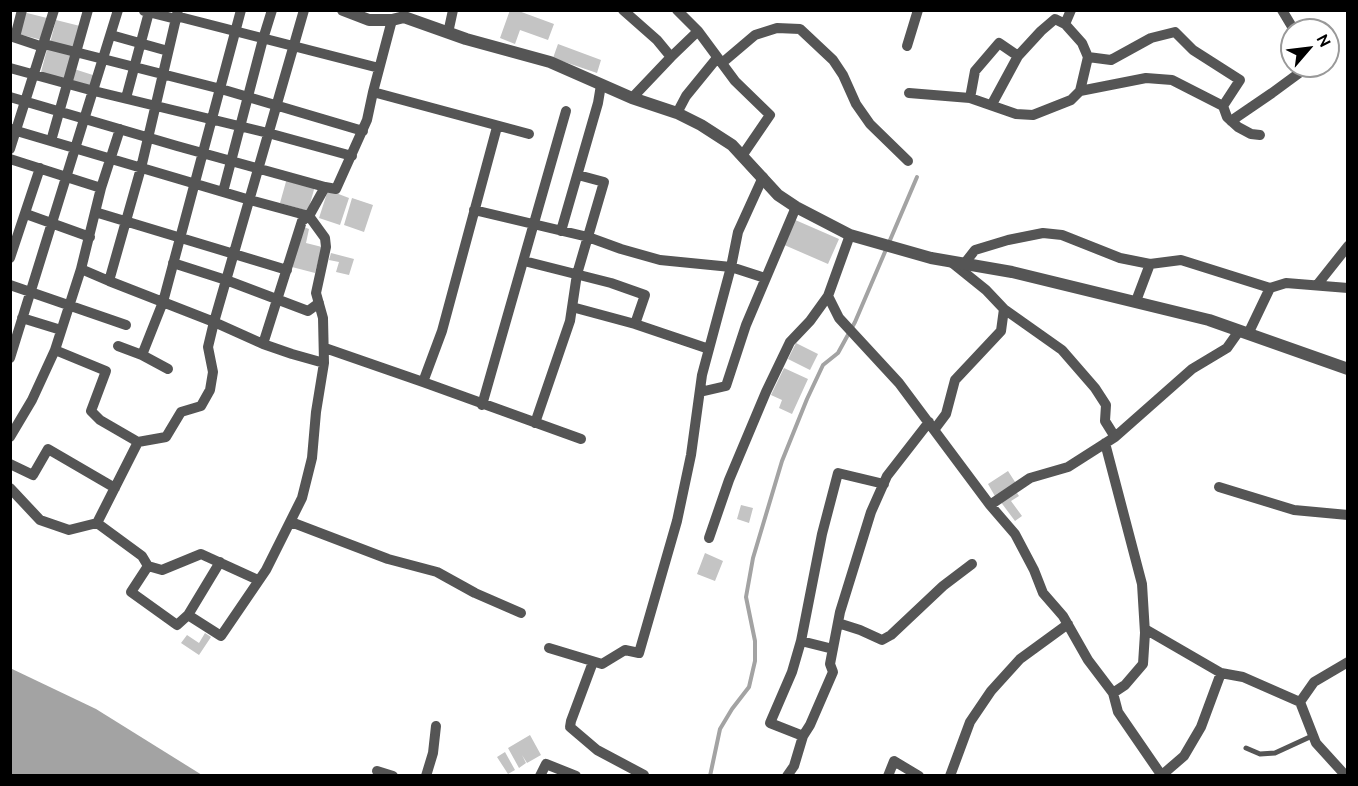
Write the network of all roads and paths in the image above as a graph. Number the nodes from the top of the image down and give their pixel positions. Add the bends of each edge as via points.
1 (22, 10) edge
2 (54, 10) edge
3 (88, 10) edge
4 (118, 10) edge
5 (241, 10) edge
6 (272, 10) edge
7 (304, 10) edge
8 (343, 10) edge
9 (453, 10) edge
10 (677, 10) edge
11 (918, 10) edge
12 (1071, 10) edge
13 (146, 11) edge
14 (626, 11) edge
15 (177, 15) edge
16 (370, 15) edge
17 (392, 20) junction
18 (1065, 24) junction
19 (236, 31) junction
20 (698, 32) junction
21 (448, 33) junction
22 (111, 35) junction
23 (13, 37) edge
24 (263, 39) junction
25 (141, 43) junction
26 (43, 46) junction
27 (907, 46) dead end
28 (294, 48) junction
29 (77, 51) junction
30 (168, 51) junction
31 (1018, 56) junction
32 (671, 57) junction
33 (1088, 57) junction
34 (103, 60) junction
35 (720, 61) junction
36 (10, 68) edge
37 (134, 68) junction
38 (379, 68) junction
39 (35, 74) junction
40 (163, 75) junction
41 (1292, 78) edge
42 (68, 83) junction
43 (601, 85) junction
44 (221, 90) junction
45 (94, 91) junction
46 (373, 92) junction
47 (1080, 92) junction
48 (909, 93) dead end
49 (10, 97) edge
50 (126, 98) junction
51 (632, 98) junction
52 (970, 98) junction
53 (248, 99) junction
54 (26, 101) junction
55 (992, 104) junction
56 (157, 105) junction
57 (276, 106) junction
58 (1223, 106) junction
59 (60, 111) junction
60 (566, 111) dead end
61 (677, 113) junction
62 (85, 120) junction
63 (213, 120) junction
64 (1231, 121) junction
65 (241, 127) junction
66 (498, 127) junction
67 (120, 129) junction
68 (13, 130) edge
69 (363, 130) junction
70 (268, 133) junction
71 (529, 134) dead end
72 (1260, 135) dead end
73 (148, 137) junction
74 (51, 141) junction
75 (10, 149) edge
76 (76, 149) junction
77 (202, 153) junction
78 (352, 156) junction
79 (742, 156) junction
80 (111, 158) junction
81 (10, 159) edge
82 (232, 161) junction
83 (908, 161) dead end
84 (40, 168) junction
85 (141, 168) junction
86 (258, 168) junction
87 (578, 175) junction
88 (67, 176) junction
89 (764, 177) junction
90 (195, 184) junction
91 (325, 187) junction
92 (101, 189) junction
93 (223, 192) junction
94 (250, 200) junction
95 (796, 207) junction
96 (474, 210) junction
97 (95, 212) junction
98 (26, 214) junction
99 (309, 216) junction
100 (125, 221) junction
101 (51, 224) junction
102 (534, 224) junction
103 (561, 231) junction
104 (850, 235) junction
105 (90, 237) junction
106 (180, 237) junction
107 (588, 237) junction
108 (1347, 246) edge
109 (233, 255) junction
110 (10, 258) edge
111 (524, 261) junction
112 (950, 261) junction
113 (173, 263) junction
114 (964, 264) junction
115 (1150, 264) junction
116 (731, 267) junction
117 (81, 269) junction
118 (287, 270) junction
119 (577, 274) junction
120 (765, 278) junction
121 (226, 280) junction
122 (109, 281) junction
123 (10, 285) edge
124 (1317, 285) junction
125 (1270, 288) junction
126 (1347, 288) edge
127 (30, 291) junction
128 (828, 296) junction
129 (278, 298) junction
130 (1136, 301) junction
131 (163, 302) junction
132 (319, 303) junction
133 (69, 304) junction
134 (572, 307) junction
135 (1004, 309) junction
136 (22, 318) junction
137 (214, 322) junction
138 (635, 324) junction
139 (126, 325) dead end
140 (61, 330) junction
141 (1243, 332) junction
142 (263, 344) junction
143 (118, 346) dead end
144 (324, 348) junction
145 (709, 349) junction
146 (55, 350) junction
147 (142, 355) junction
148 (10, 358) edge
149 (324, 363) junction
150 (168, 369) dead end
151 (1347, 369) edge
152 (423, 382) junction
153 (700, 392) junction
154 (482, 405) junction
155 (535, 423) junction
156 (931, 426) junction
157 (10, 437) edge
158 (1115, 437) junction
159 (580, 439) dead end
160 (138, 442) junction
161 (1105, 443) junction
162 (10, 464) edge
163 (884, 484) junction
164 (1220, 487) dead end
165 (10, 488) edge
166 (115, 488) junction
167 (990, 505) junction
168 (1347, 515) edge
169 (291, 522) junction
170 (97, 523) junction
171 (709, 538) dead end
172 (219, 562) junction
173 (972, 564) dead end
174 (148, 566) junction
175 (258, 580) junction
176 (520, 613) dead end
177 (188, 615) junction
178 (838, 623) junction
179 (1068, 624) junction
180 (1145, 629) junction
181 (801, 641) junction
182 (549, 648) dead end
183 (833, 649) junction
184 (593, 662) junction
185 (1347, 662) edge
186 (1221, 673) junction
187 (1113, 693) junction
188 (1300, 702) junction
189 (436, 726) dead end
190 (802, 736) junction
191 (1312, 736) junction
192 (1246, 748) dead end
193 (377, 771) dead end
194 (644, 775) edge
195 (1162, 775) edge
196 (393, 776) edge
197 (426, 776) edge
198 (540, 776) edge
199 (576, 776) edge
200 (788, 776) edge
201 (888, 776) edge
202 (919, 776) edge
203 (950, 776) edge
204 (1346, 776) edge

1 - 23 street
2 - 26 street
3 - 29 street
4 - 22 street
5 - 19 street
6 - 24 street
7 - 28 street
8 - 16 street
9 - 21 street
10 - 20 street
11 - 27 street
12 - 18 street
13 - 15 street
13 - 25 street
14 - 32 street
15 - 19 street
15 - 30 street
16 - 17 street
17 - 21 street via 404,17
17 - 38 street
18 - 31 street via 1055,19
18 - 33 street via 1082,43
19 - 24 street
19 - 44 street
20 - 32 street
20 - 35 street
21 - 43 street via 550,62
22 - 25 street
22 - 34 street
23 - 26 street
24 - 28 street
24 - 53 street
25 - 30 street
25 - 37 street
26 - 29 street
26 - 39 street
28 - 38 street
28 - 57 street
29 - 34 street
29 - 42 street
30 - 40 street
31 - 52 street via 999,43 975,71
31 - 55 street
32 - 51 street
33 - 47 street
33 - 58 street via 1111,60 1151,38 1175,32 1193,50 1240,80
34 - 37 street
34 - 45 street
35 - 61 street via 686,96
35 - 79 street via 770,115
35 - 83 street via 755,35 777,28 800,29 832,60 870,124
36 - 39 street
37 - 40 street
37 - 50 street
38 - 46 street
39 - 42 street
39 - 54 street
40 - 44 street
40 - 56 street
41 - 64 street
42 - 45 street
42 - 59 street
43 - 51 street
43 - 87 street
44 - 53 street
44 - 63 street
45 - 50 street
45 - 62 street
46 - 66 street
46 - 69 street
47 - 55 street via 1071,100 1033,115 1016,114
47 - 58 street via 1146,78 1172,80
48 - 52 street
49 - 54 street
50 - 56 street
51 - 61 street
52 - 55 street
53 - 57 street
53 - 65 street
54 - 59 street
54 - 68 street
56 - 63 street
56 - 73 street
57 - 69 street
57 - 70 street
58 - 64 street
59 - 62 street
59 - 74 street
60 - 102 street
61 - 79 street via 719,136
62 - 67 street
62 - 76 street
63 - 65 street
63 - 77 street
64 - 72 street via 1251,134
65 - 70 street
65 - 82 street
66 - 71 street
66 - 96 street
67 - 73 street
67 - 80 street
68 - 74 street
68 - 75 street
69 - 78 street
70 - 78 street
70 - 86 street
73 - 77 street
73 - 85 street
74 - 76 street
76 - 80 street
76 - 88 street
77 - 82 street
77 - 90 street
78 - 91 street via 336,189
79 - 89 street
80 - 85 street
80 - 92 street
81 - 84 street
82 - 86 street
82 - 93 street
84 - 88 street
84 - 98 street
85 - 90 street
85 - 100 street
86 - 91 street
86 - 94 street
87 - 103 street
87 - 107 street via 604,182
88 - 92 street
88 - 101 street
89 - 95 street via 778,195
89 - 116 street via 738,232
90 - 93 street
90 - 106 street
91 - 99 street
92 - 97 street
93 - 94 street
94 - 99 street
94 - 109 street
95 - 104 street
95 - 120 street
96 - 102 street
96 - 152 street via 442,331
97 - 100 street
97 - 105 street
98 - 101 street
98 - 110 street
99 - 118 street via 302,221
99 - 132 street via 325,238 316,293
100 - 106 street
100 - 122 street
101 - 105 street
101 - 127 street
102 - 103 street
102 - 111 street
103 - 107 street
104 - 112 street
104 - 128 street
105 - 117 street
106 - 109 street
106 - 113 street
107 - 116 street via 660,260
107 - 119 street
108 - 124 street
109 - 118 street
109 - 121 street
111 - 119 street
111 - 154 street
112 - 114 street
112 - 135 street
113 - 121 street
113 - 131 street
114 - 115 street via 975,250 1043,233 1062,235 1120,258
114 - 130 street
115 - 125 street via 1181,260
115 - 130 street
116 - 120 street
116 - 145 street
117 - 122 street
117 - 133 street
118 - 129 street
119 - 134 street
119 - 138 street via 645,295
120 - 153 street via 726,386
121 - 129 street
121 - 137 street
122 - 131 street
123 - 127 street
124 - 125 street via 1286,283
124 - 126 street
125 - 141 street
127 - 133 street
127 - 136 street
128 - 156 street via 845,325 899,382
128 - 171 street via 790,342 729,480
129 - 132 street via 308,311
129 - 142 street
130 - 141 street
131 - 137 street
131 - 147 street
132 - 144 street
133 - 139 street
133 - 140 street
134 - 138 street
134 - 155 street
135 - 156 street via 1001,331 956,380 946,414
135 - 158 street via 1074,363 1106,405 1105,421
136 - 140 street
136 - 148 street
137 - 142 street
137 - 160 street via 208,346 213,372 210,390 201,406 181,412 166,437
138 - 145 street
140 - 146 street
141 - 151 street
141 - 158 street via 1227,348 1192,369
142 - 149 street
143 - 147 street
144 - 149 street
144 - 152 street
145 - 153 street
146 - 157 street
146 - 160 street via 106,371 90,411
147 - 150 street
149 - 169 street via 312,460
152 - 154 street
153 - 184 street via 676,521 639,653 625,650 602,664
154 - 155 street
155 - 159 street
156 - 163 street
156 - 167 street
158 - 161 street
160 - 166 street
161 - 167 street via 1068,468 1030,478
161 - 180 street via 1142,584
162 - 166 street via 33,475 48,449
163 - 178 street via 871,512
163 - 181 street via 838,472
164 - 168 street via 1294,510
165 - 170 street via 40,520 69,530
166 - 170 street
167 - 179 street via 1015,534 1043,593
169 - 175 street
169 - 176 street via 388,559 437,572
170 - 174 street via 142,556
172 - 174 street via 201,554 162,570
172 - 175 street
172 - 177 street
173 - 178 street via 882,640
174 - 177 street via 131,592 177,625
175 - 177 street via 220,636
178 - 183 street
179 - 187 street
179 - 203 street via 1020,659 991,692 970,722
180 - 186 street
180 - 187 street via 1143,664
181 - 183 street
181 - 190 street via 770,723
182 - 184 street
183 - 190 street via 833,672
184 - 194 street via 570,727 597,750
185 - 188 street via 1314,682
186 - 188 street via 1243,677
186 - 195 street via 1201,727 1184,756
187 - 195 street via 1118,712
188 - 191 street
189 - 197 street
190 - 200 street
191 - 192 lane via 1275,753 1260,754
191 - 204 street
193 - 196 street
198 - 199 street via 546,764
201 - 202 street via 894,761

